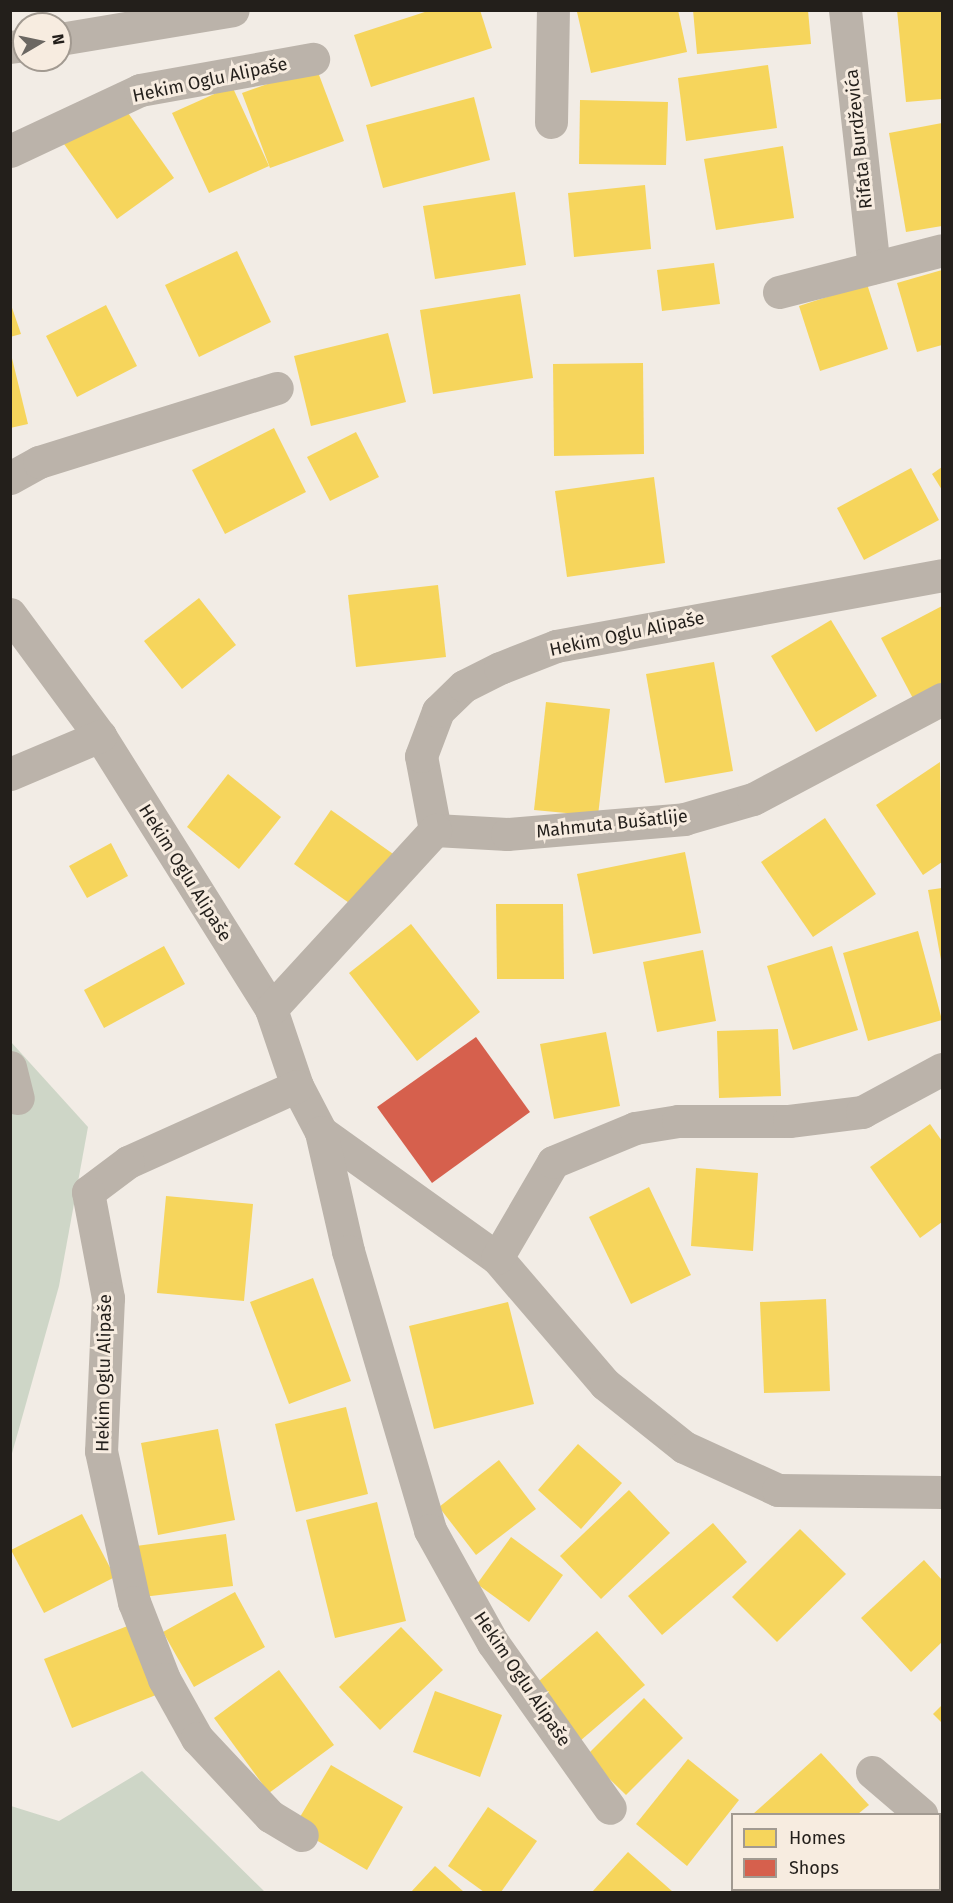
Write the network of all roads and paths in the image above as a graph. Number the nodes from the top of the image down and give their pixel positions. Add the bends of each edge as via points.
1 (232, 10) edge
2 (553, 10) edge
3 (845, 10) edge
4 (72, 37) edge
5 (313, 58) dead end
6 (551, 122) dead end
7 (10, 151) edge
8 (942, 250) edge
9 (874, 267) junction
10 (779, 292) dead end
11 (277, 388) dead end
12 (10, 478) edge
13 (942, 575) edge
14 (10, 614) edge
15 (942, 699) edge
16 (100, 736) junction
17 (10, 774) edge
18 (435, 830) junction
19 (271, 1009) junction
20 (942, 1069) edge
21 (297, 1086) junction
22 (321, 1132) junction
23 (496, 1258) junction
24 (937, 1483) edge
25 (872, 1772) dead end
26 (610, 1808) dead end
27 (919, 1813) edge
28 (302, 1835) dead end

1 - 4 street
2 - 6 street
3 - 9 street, Rifata Burdževića
5 - 7 street, Hekim Oglu Alipaše via 140,90
8 - 9 street
9 - 10 street
11 - 12 street via 39,462
13 - 18 street, Hekim Oglu Alipaše via 556,646 464,686 438,711 421,756
14 - 16 street, Hekim Oglu Alipaše
15 - 18 street, Mahmuta Bušatlije via 753,799 684,819 507,834
16 - 17 street
16 - 19 street, Hekim Oglu Alipaše
18 - 19 street
19 - 21 street, Hekim Oglu Alipaše
20 - 23 street via 862,1112 789,1121 668,1122 635,1128 553,1162
21 - 22 street, Hekim Oglu Alipaše
21 - 28 street, Hekim Oglu Alipaše via 128,1162 88,1192 108,1298 101,1451 134,1602 164,1679 196,1738 270,1816
22 - 23 street, Hekim Oglu Alipaše
22 - 26 street, Hekim Oglu Alipaše via 348,1251 430,1530 493,1643
23 - 24 street, Hekim Oglu Alipaše via 605,1383 684,1447 778,1490
25 - 27 street

